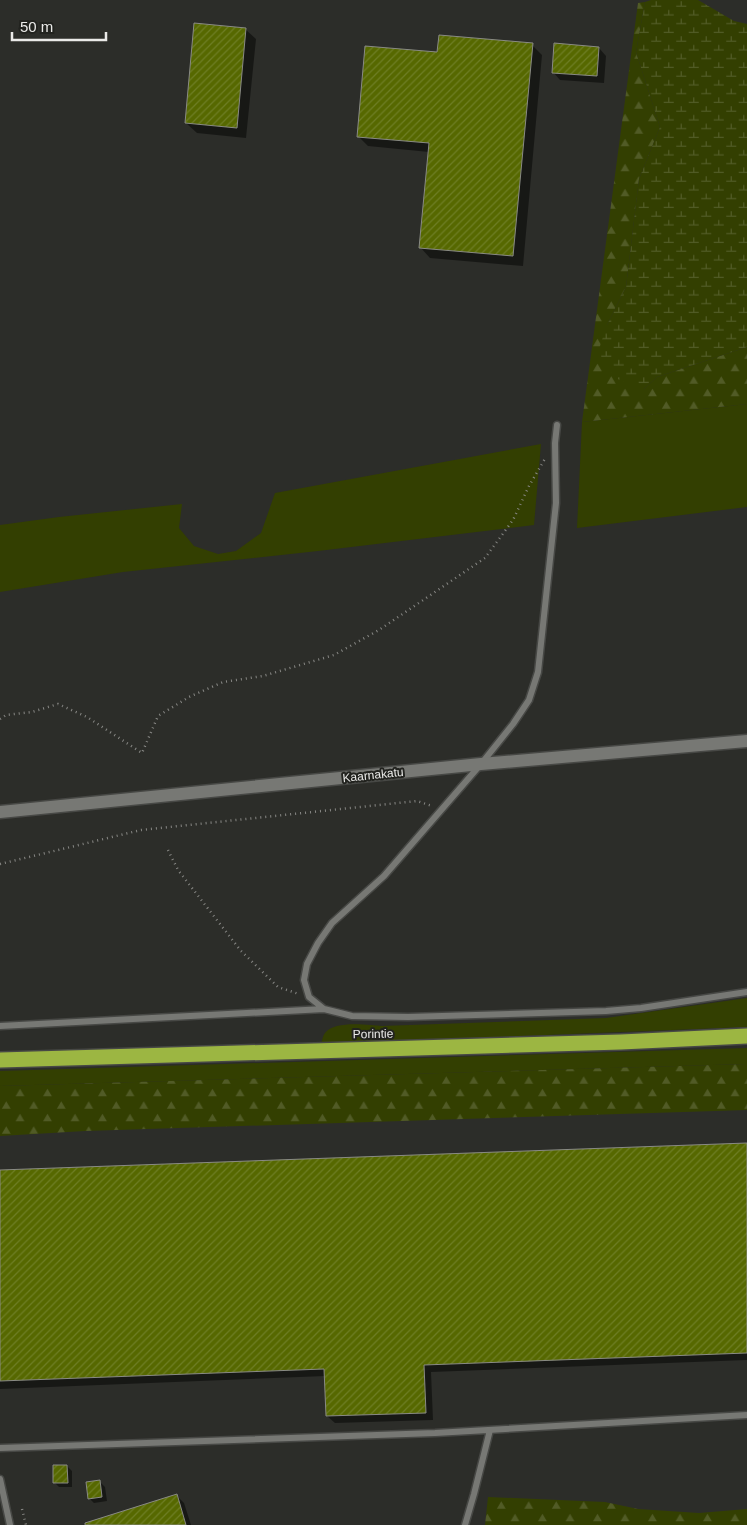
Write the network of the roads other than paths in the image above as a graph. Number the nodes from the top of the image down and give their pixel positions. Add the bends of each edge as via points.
1 (557, 425) dead end
2 (747, 741) edge
3 (481, 764) junction
4 (0, 812) edge
5 (747, 992) edge
6 (324, 1009) junction
7 (0, 1026) edge
8 (747, 1036) edge
9 (0, 1060) edge
10 (747, 1415) edge
11 (490, 1430) junction
12 (0, 1448) edge
13 (0, 1479) edge
14 (10, 1525) edge
15 (465, 1525) edge

1 - 3 lane via 556,504 538,672 529,700
2 - 3 street, Kaarnakatu
3 - 4 street, Kaarnakatu
3 - 6 lane via 384,876 332,923 318,943 307,964 304,980 309,997
5 - 6 lane via 606,1011 408,1017 352,1016
6 - 7 lane
8 - 9 highway, Porintie
10 - 11 lane
11 - 12 lane
11 - 15 lane
13 - 14 lane

